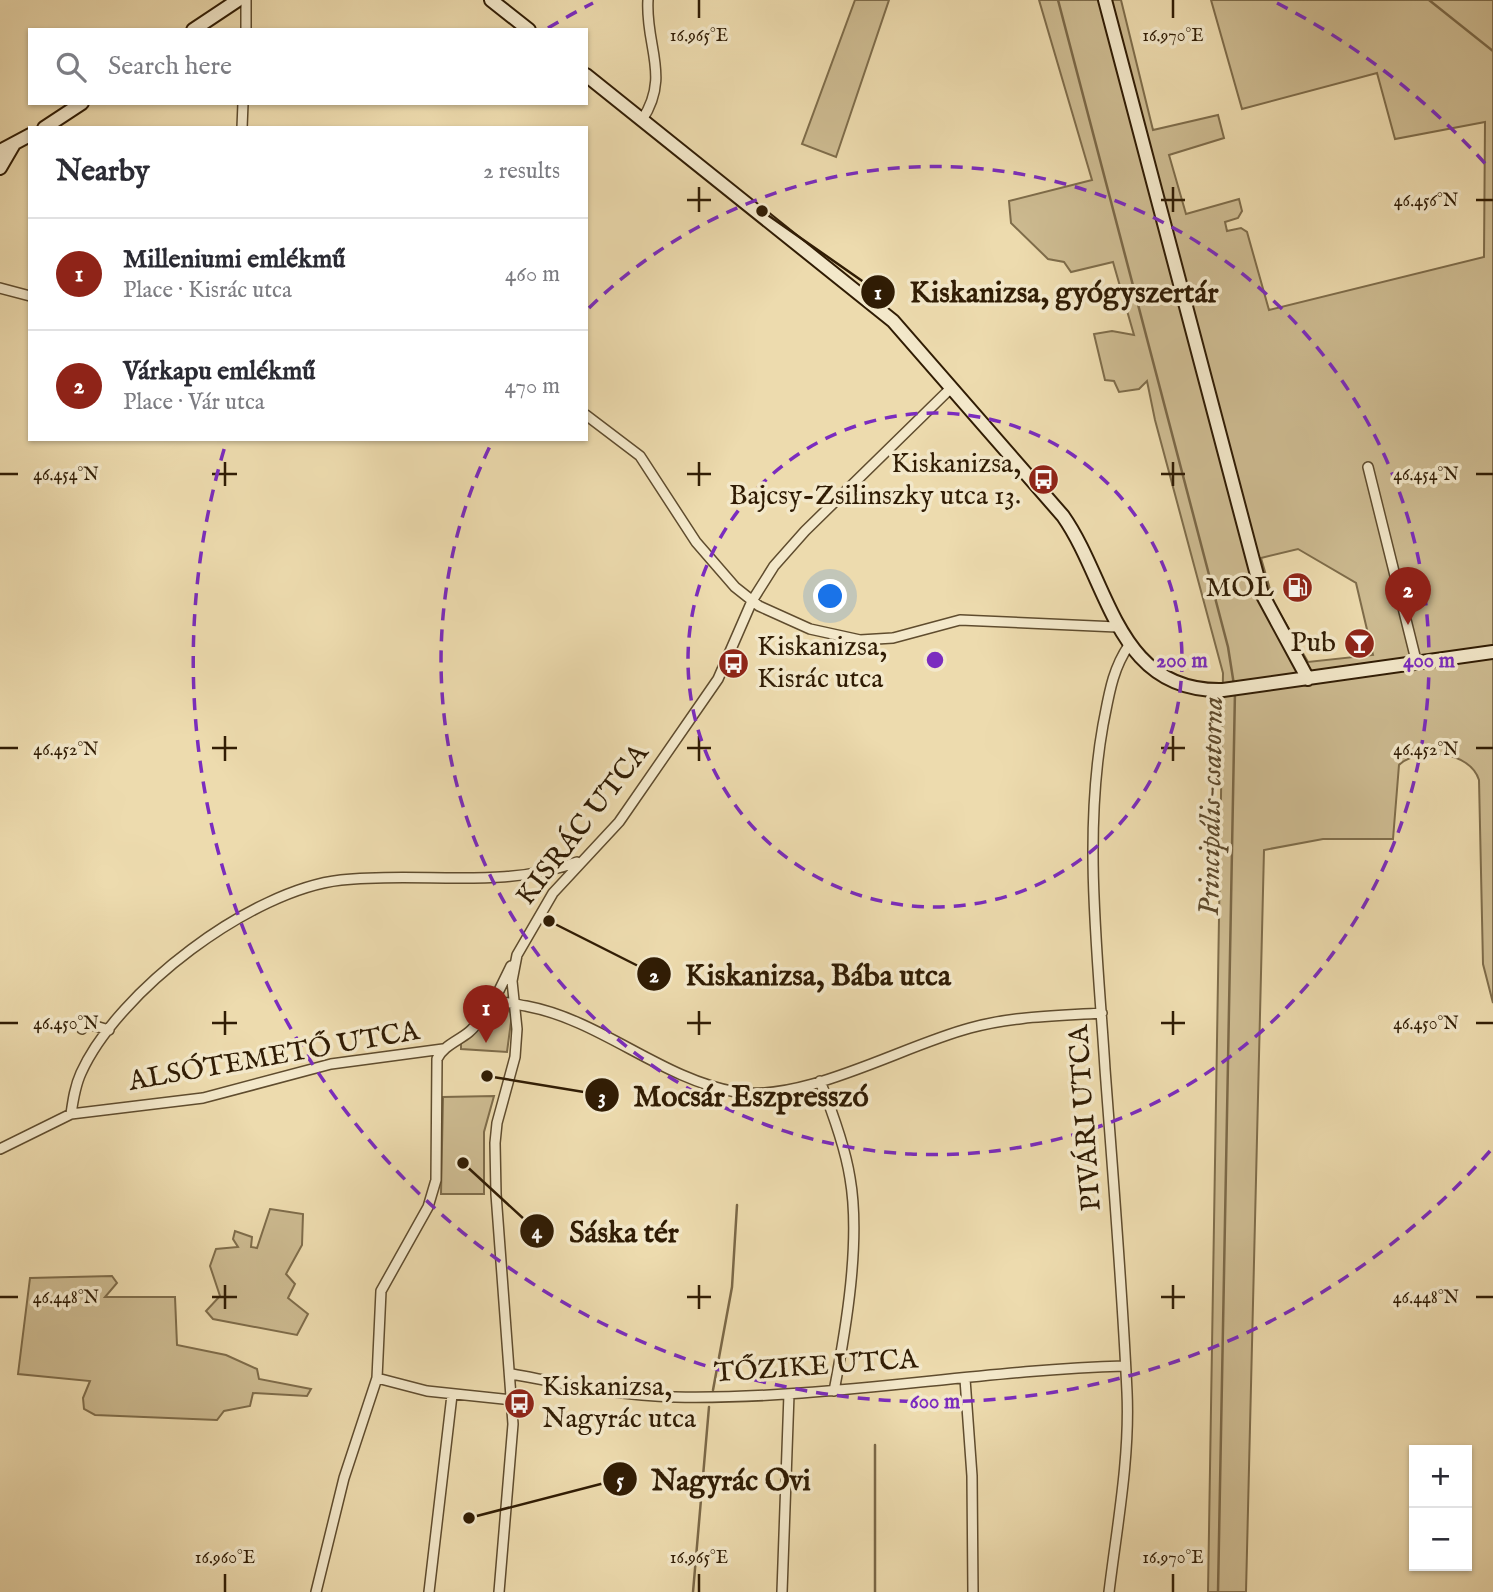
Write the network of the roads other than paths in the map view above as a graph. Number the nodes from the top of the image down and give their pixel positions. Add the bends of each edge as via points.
1 (238, 0) edge
2 (246, 0) edge
3 (491, 0) edge
4 (648, 0) edge
5 (1105, 0) edge
6 (196, 28) edge
7 (246, 28) edge
8 (526, 28) edge
9 (588, 77) edge
10 (79, 105) edge
11 (243, 105) edge
12 (642, 120) junction
13 (47, 126) edge
14 (242, 126) edge
15 (28, 136) edge
16 (15, 144) junction
17 (0, 151) edge
18 (0, 168) edge
19 (0, 288) edge
20 (28, 295) edge
21 (951, 388) junction
22 (588, 417) edge
23 (1368, 467) dead end
24 (752, 601) junction
25 (1117, 627) junction
26 (1129, 645) junction
27 (1491, 653) edge
28 (1417, 664) junction
29 (1308, 679) junction
30 (582, 860) junction
31 (517, 955) junction
32 (516, 1004) junction
33 (489, 1010) junction
34 (1102, 1013) junction
35 (82, 1029) dead end
36 (109, 1030) junction
37 (443, 1049) junction
38 (820, 1081) junction
39 (71, 1114) junction
40 (0, 1149) edge
41 (1125, 1366) junction
42 (512, 1374) junction
43 (377, 1378) junction
44 (965, 1379) junction
45 (834, 1391) junction
46 (789, 1394) junction
47 (452, 1395) junction
48 (512, 1401) junction
49 (316, 1592) edge
50 (429, 1592) edge
51 (499, 1592) edge
52 (782, 1592) edge
53 (972, 1592) edge
54 (1109, 1592) edge

1 - 6 street
2 - 7 street
3 - 8 street
4 - 12 street via 657,79
5 - 29 street via 1255,566 1266,601
9 - 12 street
10 - 13 street
11 - 14 street
12 - 21 street via 884,314
15 - 16 street
16 - 17 street
16 - 18 street
19 - 20 street
21 - 24 street, KISRÁC UTCA via 805,531
21 - 25 street via 1073,530
22 - 24 street via 640,456 706,555
23 - 28 street
24 - 25 street via 810,629 860,640 893,638 960,620
24 - 30 street, KISRÁC UTCA via 718,679 619,822
25 - 26 street
26 - 29 street via 1169,679 1192,687 1223,690
26 - 34 street, PIVÁRI UTCA via 1111,680 1095,780
27 - 28 street
28 - 29 street
30 - 31 street, KISRÁC UTCA via 554,893
30 - 36 street via 524,876 341,880 294,892 259,905 189,952
31 - 32 street, KISRÁC UTCA via 512,981
31 - 33 street
32 - 33 street via 501,1002
32 - 38 street via 568,1016 718,1088 764,1094
32 - 42 street, KISRÁC UTCA via 515,1057 495,1143
33 - 37 street via 467,1034
34 - 38 street via 991,1022 930,1039
34 - 41 street, PIVÁRI UTCA
35 - 36 street via 90,1023
36 - 39 street via 80,1074
37 - 39 street, ALSÓTEMETŐ UTCA via 331,1064 204,1098
37 - 43 street via 436,1066 436,1180 428,1207 381,1291
38 - 45 street via 850,1174 853,1203 846,1321
39 - 40 street, ALSÓTEMETŐ UTCA
41 - 44 street, TŐZIKE UTCA via 1051,1368
41 - 54 street, PIVÁRI UTCA via 1125,1461
42 - 46 street, TŐZIKE UTCA via 652,1396
42 - 48 street, KISRÁC UTCA
43 - 47 street
43 - 49 street via 351,1455
44 - 45 street, TŐZIKE UTCA
44 - 53 street via 972,1476
45 - 46 street, TŐZIKE UTCA
46 - 52 street
47 - 48 street
47 - 50 street
48 - 51 street, KISRÁC UTCA

